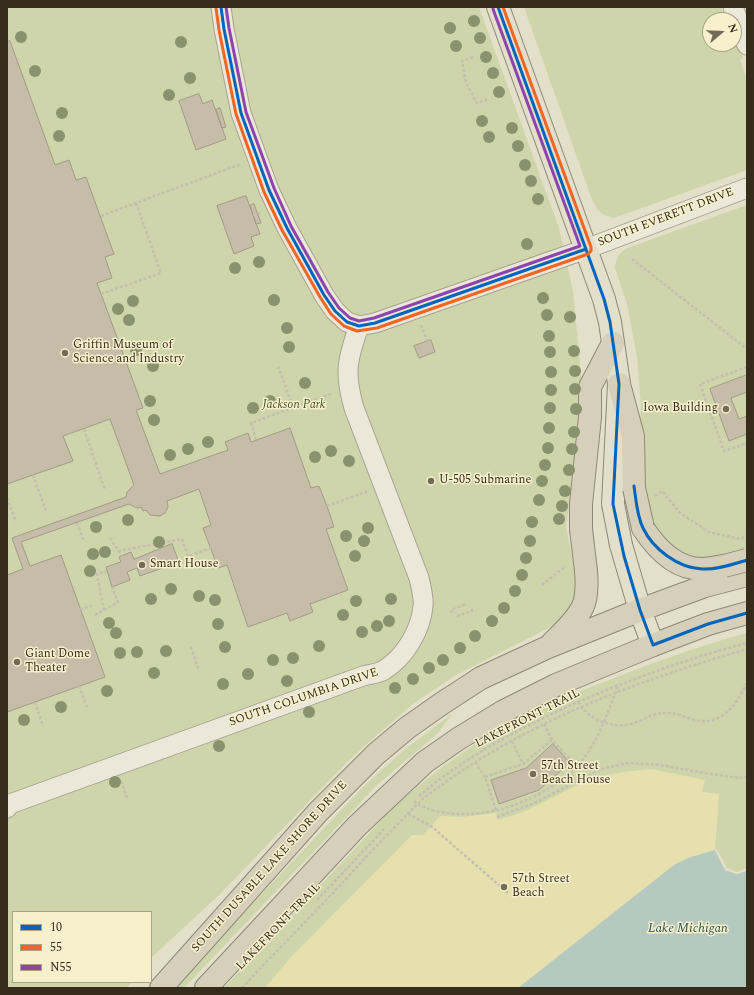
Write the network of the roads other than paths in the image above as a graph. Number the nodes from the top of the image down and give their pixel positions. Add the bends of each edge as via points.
1 (221, 7) edge
2 (498, 7) edge
3 (733, 7) edge
4 (747, 45) edge
5 (747, 188) edge
6 (586, 249) junction
7 (359, 326) junction
8 (613, 343) junction
9 (619, 384) junction
10 (747, 560) edge
11 (733, 574) edge
12 (640, 610) junction
13 (742, 614) edge
14 (653, 645) junction
15 (548, 647) junction
16 (8, 805) edge
17 (162, 987) edge
18 (206, 988) edge

1 - 7 street via 241,113 269,190 324,296 347,322
2 - 6 main road
3 - 4 street
5 - 6 street, SOUTH EVERETT DRIVE
6 - 7 street, SOUTH EVERETT DRIVE via 375,323
6 - 8 main road via 604,299
7 - 16 street, SOUTH COLUMBIA DRIVE via 349,358 348,380 354,408 419,578 422,592 423,606 418,628 407,648 384,671 363,676
8 - 9 main road
8 - 15 highway, bridge via 590,387 590,417 581,504 587,579 584,605 569,627
9 - 11 highway, bridge via 633,436 634,488 643,528 662,552 679,563
9 - 12 main road, bridge via 613,504 621,545
10 - 11 highway, bridge
11 - 12 highway, SOUTH DUSABLE LAKE SHORE DRIVE
12 - 14 main road
12 - 15 highway, SOUTH DUSABLE LAKE SHORE DRIVE
13 - 14 highway
14 - 18 highway via 556,685 504,711 425,762 357,826
15 - 17 highway, SOUTH DUSABLE LAKE SHORE DRIVE via 481,678 407,728 376,754 318,812

